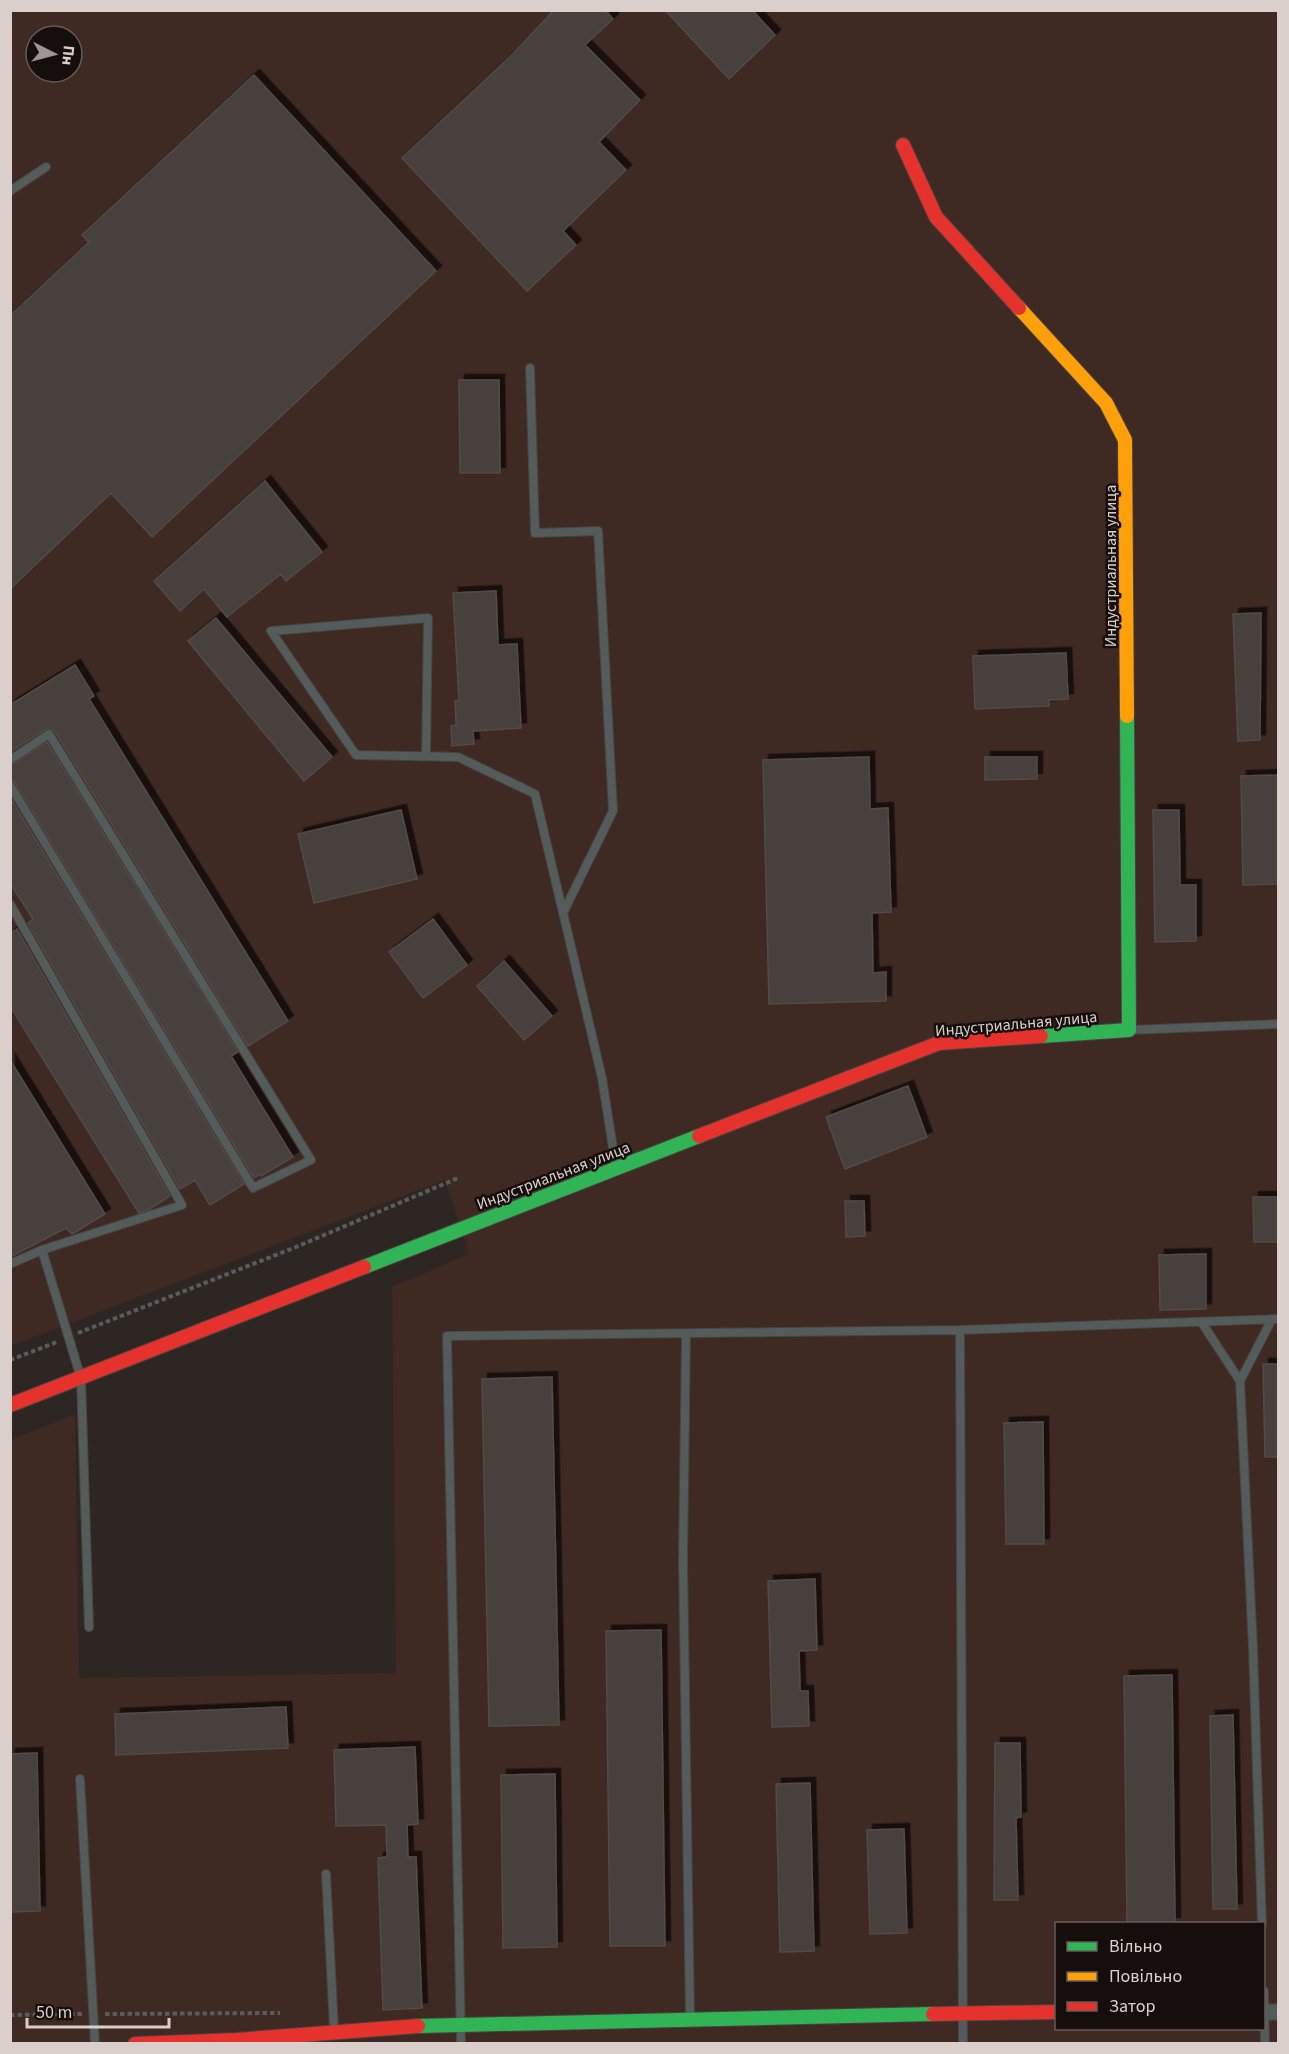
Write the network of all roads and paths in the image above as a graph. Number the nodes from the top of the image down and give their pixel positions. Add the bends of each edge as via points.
1 (903, 145) dead end
2 (46, 167) dead end
3 (10, 191) edge
4 (530, 368) dead end
5 (426, 756) junction
6 (10, 760) edge
7 (10, 785) edge
8 (10, 904) edge
9 (563, 912) junction
10 (1278, 1023) edge
11 (1129, 1030) junction
12 (616, 1169) junction
13 (458, 1178) dead end
14 (42, 1250) junction
15 (10, 1264) edge
16 (1275, 1319) edge
17 (1202, 1323) junction
18 (960, 1330) junction
19 (686, 1334) junction
20 (68, 1337) junction
21 (10, 1360) edge
22 (81, 1378) junction
23 (1240, 1380) junction
24 (10, 1405) edge
25 (89, 1627) dead end
26 (80, 1779) dead end
27 (326, 1874) dead end
28 (1262, 1922) edge
29 (1055, 2012) edge
30 (284, 2013) dead end
31 (94, 2014) junction
32 (962, 2014) junction
33 (10, 2015) edge
34 (690, 2019) junction
35 (460, 2024) junction
36 (334, 2031) junction
37 (237, 2042) edge
38 (95, 2043) edge
39 (135, 2043) edge
40 (460, 2043) edge
41 (963, 2043) edge

1 - 11 street, Индустриальная улица via 936,217 1106,403 1125,440
2 - 3 lane
4 - 9 lane via 535,533 598,531 614,811
5 - 5 lane via 357,755 271,631 428,618
5 - 9 lane via 458,757 535,794
6 - 7 lane via 49,734 311,1160 253,1188
8 - 14 lane via 182,1205
9 - 12 lane via 602,1078
10 - 11 lane
11 - 12 street, Индустриальная улица via 939,1043
12 - 22 street, Индустриальная улица
13 - 20 path
14 - 15 lane
14 - 20 lane
16 - 17 lane
16 - 23 lane
17 - 18 lane
17 - 23 lane
18 - 19 lane
18 - 32 lane
19 - 34 lane via 683,1560
19 - 35 lane via 447,1336
20 - 21 path
20 - 22 lane
22 - 24 street, Индустриальная улица
22 - 25 lane
23 - 28 lane
26 - 31 lane
27 - 36 lane
29 - 32 street
30 - 31 path
31 - 33 path
31 - 38 lane
32 - 34 street
32 - 41 lane
34 - 35 street
35 - 36 street
35 - 40 lane
36 - 37 street
37 - 39 street

